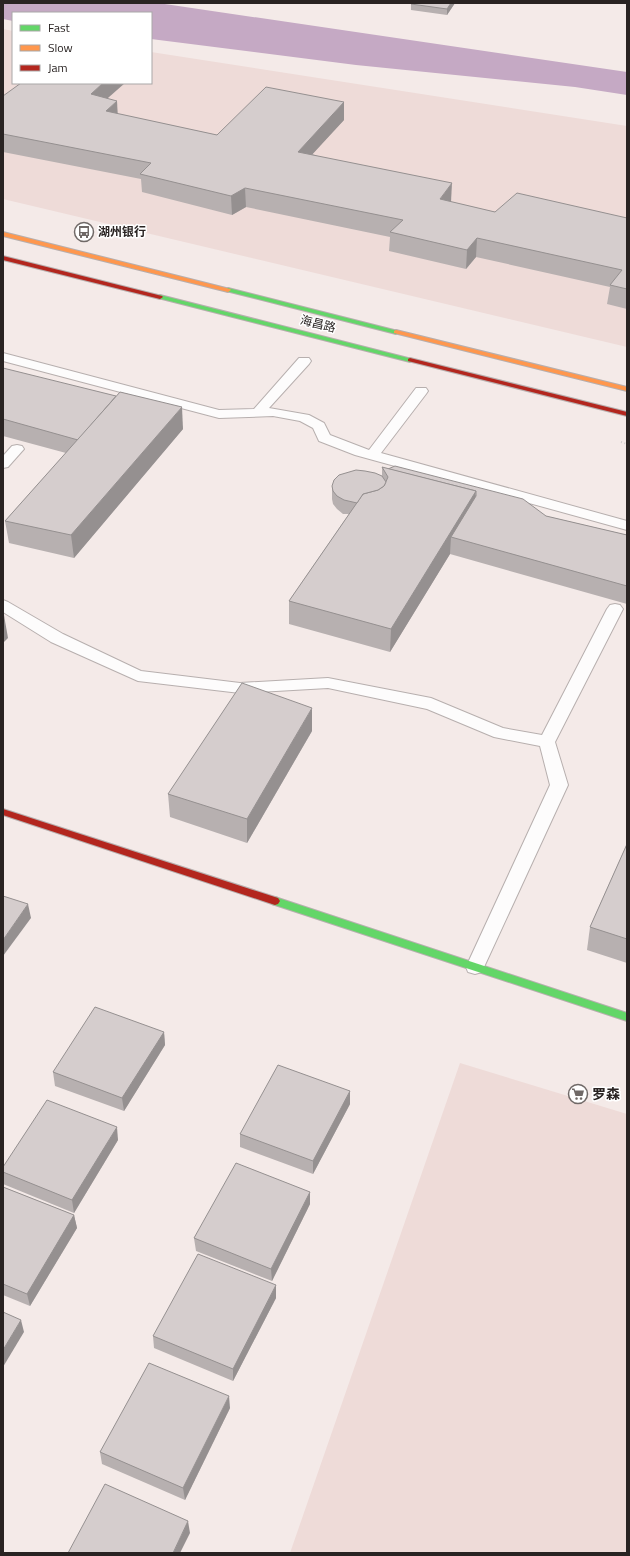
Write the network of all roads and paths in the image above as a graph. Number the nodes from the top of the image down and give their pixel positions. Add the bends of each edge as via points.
1 (3, 234) edge
2 (3, 258) edge
3 (3, 357) edge
4 (304, 360) dead end
5 (627, 389) edge
6 (421, 390) dead end
7 (257, 413) junction
8 (627, 414) edge
9 (17, 449) dead end
10 (372, 455) junction
11 (3, 464) edge
12 (627, 526) edge
13 (3, 605) edge
14 (614, 609) dead end
15 (547, 742) junction
16 (3, 812) edge
17 (475, 967) junction
18 (627, 1017) edge

1 - 5 main road, 海昌路
2 - 8 main road, 海昌路
3 - 7 lane via 219,414
4 - 7 lane
6 - 10 lane
7 - 10 lane via 273,412 304,418 319,426 324,438
9 - 11 lane
10 - 12 lane
13 - 15 lane via 57,638 138,676 240,688 328,683 431,704 500,733
14 - 15 lane
15 - 17 lane via 559,785
16 - 17 main road
17 - 18 main road

